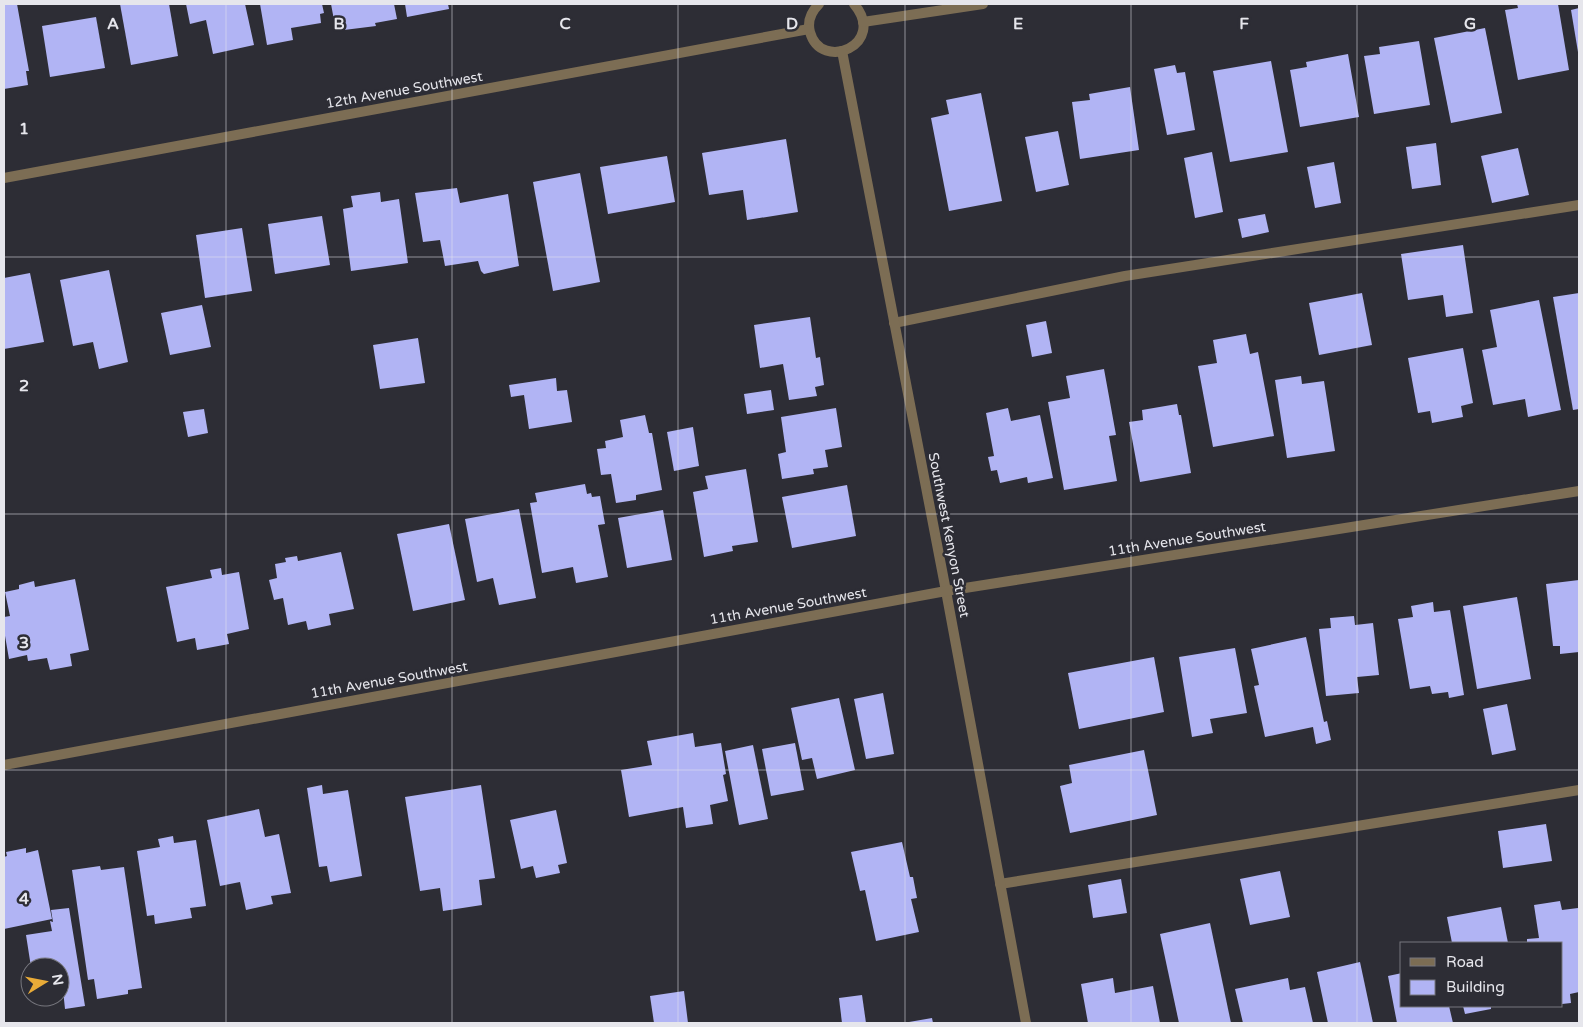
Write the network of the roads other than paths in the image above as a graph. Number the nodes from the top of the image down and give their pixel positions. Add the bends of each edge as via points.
1 (819, 4) edge
2 (854, 4) edge
3 (983, 4) edge
4 (863, 22) junction
5 (809, 29) junction
6 (842, 52) junction
7 (4, 178) edge
8 (1579, 205) edge
9 (894, 322) junction
10 (1579, 491) edge
11 (946, 590) junction
12 (4, 765) edge
13 (1579, 790) edge
14 (1000, 884) junction
15 (1026, 1023) edge

1 - 5 street via 810,16
2 - 4 street via 860,10
3 - 4 street
4 - 6 street via 861,37 855,45
5 - 6 street via 814,42 821,48
5 - 7 street, 12th Avenue Southwest
6 - 9 street, Southwest Kenyon Street
8 - 9 street via 1125,276
9 - 11 street, Southwest Kenyon Street
10 - 11 street, 11th Avenue Southwest
11 - 12 street, 11th Avenue Southwest
11 - 14 street, Southwest Kenyon Street
13 - 14 street
14 - 15 street, Southwest Kenyon Street

